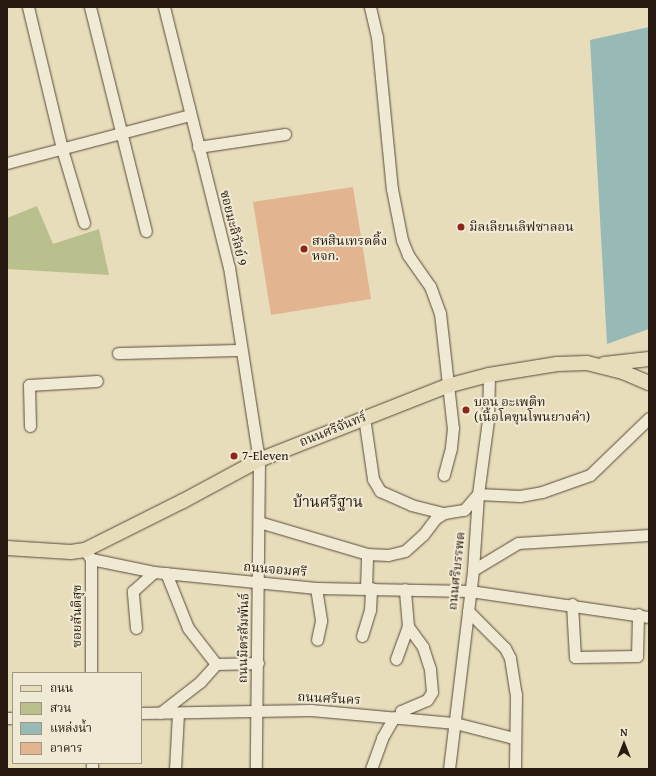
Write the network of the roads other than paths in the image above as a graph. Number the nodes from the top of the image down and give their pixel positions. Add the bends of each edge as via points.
1 (28, 7) edge
2 (90, 7) edge
3 (164, 7) edge
4 (370, 7) edge
5 (190, 115) junction
6 (121, 133) junction
7 (285, 134) dead end
8 (198, 147) junction
9 (62, 149) junction
10 (7, 163) edge
11 (84, 223) dead end
12 (146, 231) dead end
13 (241, 350) junction
14 (118, 353) dead end
15 (649, 359) edge
16 (596, 365) junction
17 (489, 375) junction
18 (97, 381) dead end
19 (649, 383) edge
20 (447, 386) junction
21 (364, 417) junction
22 (649, 418) edge
23 (30, 426) dead end
24 (259, 460) junction
25 (444, 475) dead end
26 (478, 494) junction
27 (444, 513) junction
28 (259, 522) junction
29 (649, 535) edge
30 (7, 548) edge
31 (88, 554) junction
32 (367, 554) junction
33 (473, 570) junction
34 (154, 572) junction
35 (166, 573) junction
36 (259, 583) junction
37 (316, 588) junction
38 (368, 588) junction
39 (405, 589) junction
40 (470, 591) junction
41 (572, 604) junction
42 (468, 611) junction
43 (644, 616) edge
44 (408, 626) junction
45 (136, 628) dead end
46 (362, 636) dead end
47 (317, 640) dead end
48 (396, 659) dead end
49 (258, 663) junction
50 (216, 664) junction
51 (91, 672) edge
52 (255, 711) junction
53 (178, 712) junction
54 (142, 713) edge
55 (160, 713) junction
56 (397, 717) junction
57 (455, 723) junction
58 (514, 738) junction
59 (175, 769) edge
60 (256, 769) edge
61 (371, 769) edge
62 (449, 769) edge
63 (515, 769) edge

1 - 9 street
2 - 6 street
3 - 5 street, ซอยมะลิวัลย์ 9
4 - 20 street via 377,37 380,86 396,209 408,255 430,286 440,313
5 - 6 street
5 - 8 street, ซอยมะลิวัลย์ 9
6 - 9 street
6 - 12 street
7 - 8 street
8 - 13 street, ซอยมะลิวัลย์ 9 via 229,267 237,308
9 - 10 street
9 - 11 street
13 - 14 street
13 - 24 street, ซอยมะลิวัลย์ 9
15 - 16 main road
16 - 17 main road, ถนนศรีจันทร์ via 557,364
16 - 19 main road, ถนนศรีจันทร์ via 623,372
17 - 20 main road, ถนนศรีจันทร์
17 - 26 street, ถนนศรีบรรพด via 488,420
18 - 23 street via 29,385
20 - 21 main road, ถนนศรีจันทร์
20 - 25 street via 453,428
21 - 24 main road, ถนนศรีจันทร์
21 - 27 street via 373,479 380,491 411,505
22 - 26 street via 590,475 542,492 520,496
24 - 28 street, ถนนมิตรสัมพันธ์
24 - 31 main road, ถนนศรีจันทร์
26 - 27 street via 464,510
26 - 33 street, ถนนศรีบรรพด
27 - 32 street via 436,518 423,535 405,551 388,555
28 - 32 street
28 - 36 street, ถนนมิตรสัมพันธ์
29 - 33 street via 518,542
30 - 31 main road, ถนนศรีจันทร์
31 - 34 street, ถนนจอมศรี
31 - 51 street, ซอยสันติสุข
32 - 38 street
33 - 40 street, ถนนศรีบรรพด
34 - 35 street, ถนนจอมศรี
34 - 45 street via 133,591
35 - 36 street, ถนนจอมศรี
35 - 50 street via 188,628
36 - 37 street, ถนนจอมศรี
36 - 49 street, ถนนมิตรสัมพันธ์
37 - 38 street, ถนนจอมศรี
37 - 47 street via 321,621
38 - 39 street, ถนนจอมศรี
38 - 46 street via 370,610
39 - 40 street, ถนนจอมศรี
39 - 44 street
40 - 41 street, ถนนจอมศรี
40 - 42 street, ถนนศรีบรรพด
41 - 43 street, ถนนจอมศรี
41 - 43 street via 575,657 637,656
42 - 57 street, ถนนศรีบรรพด
42 - 58 street via 504,648 510,658 516,694
44 - 48 street
44 - 56 street via 423,647 430,669 432,692 427,700 401,711
49 - 50 street
49 - 52 street, ถนนมิตรสัมพันธ์
50 - 55 street via 200,682
52 - 53 street, ถนนศรีนคร
52 - 56 street, ถนนศรีนคร via 312,710
52 - 60 street, ถนนมิตรสัมพันธ์
53 - 55 street, ถนนศรีนคร
53 - 59 street via 178,754
54 - 55 street, ถนนศรีนคร
56 - 57 street, ถนนศรีนคร
56 - 61 street via 382,738
57 - 58 street, ถนนศรีนคร
57 - 62 street, ถนนศรีบรรพด
58 - 63 street

